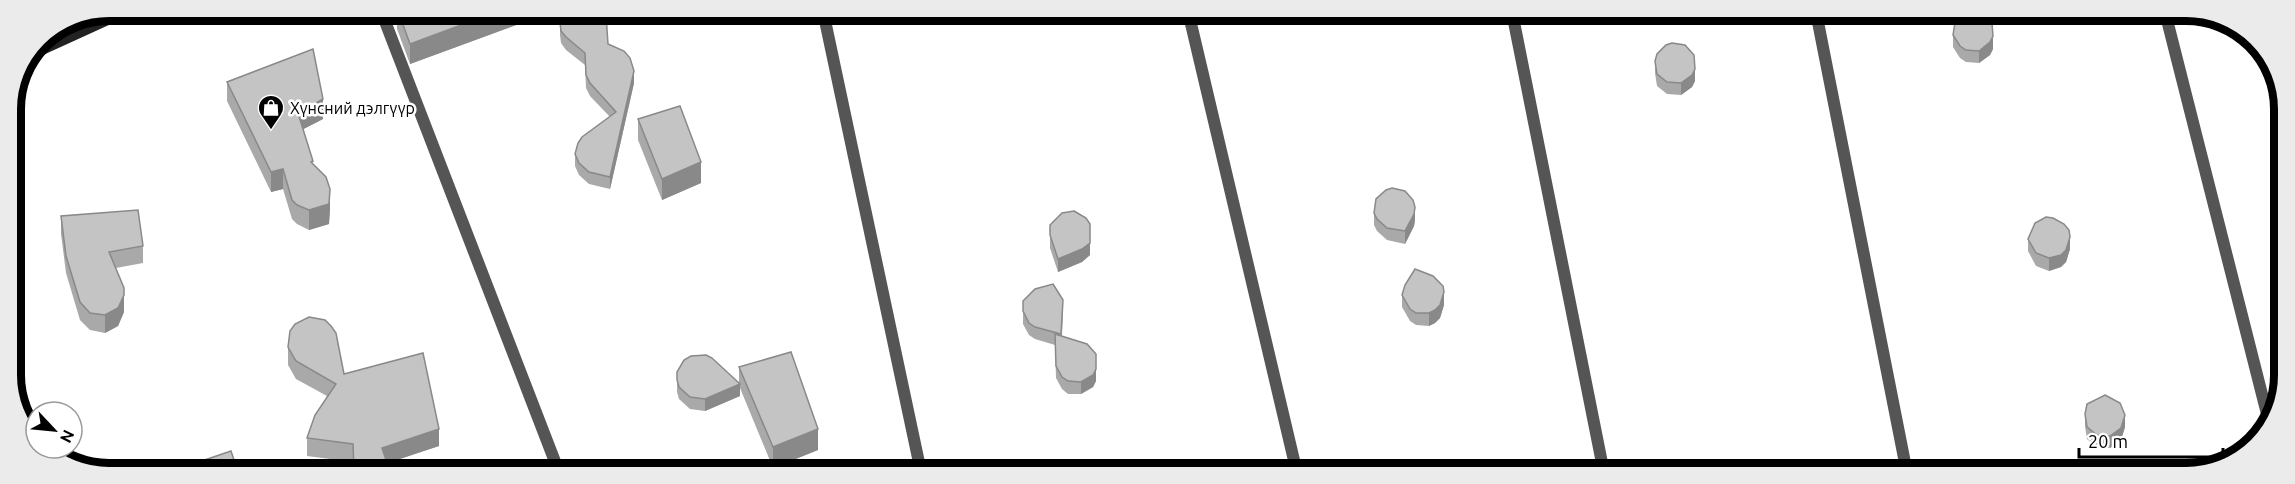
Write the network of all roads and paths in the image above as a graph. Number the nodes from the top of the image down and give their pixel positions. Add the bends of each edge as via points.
1 (385, 21) edge
2 (825, 21) edge
3 (1190, 21) edge
4 (1514, 21) edge
5 (1818, 21) edge
6 (2167, 21) edge
7 (100, 22) edge
8 (48, 46) edge
9 (2266, 410) edge
10 (557, 463) edge
11 (919, 463) edge
12 (1295, 463) edge
13 (1602, 463) edge
14 (1905, 463) edge

1 - 10 street
2 - 11 street
3 - 12 street
4 - 13 street
5 - 14 street
6 - 9 street
7 - 8 street

